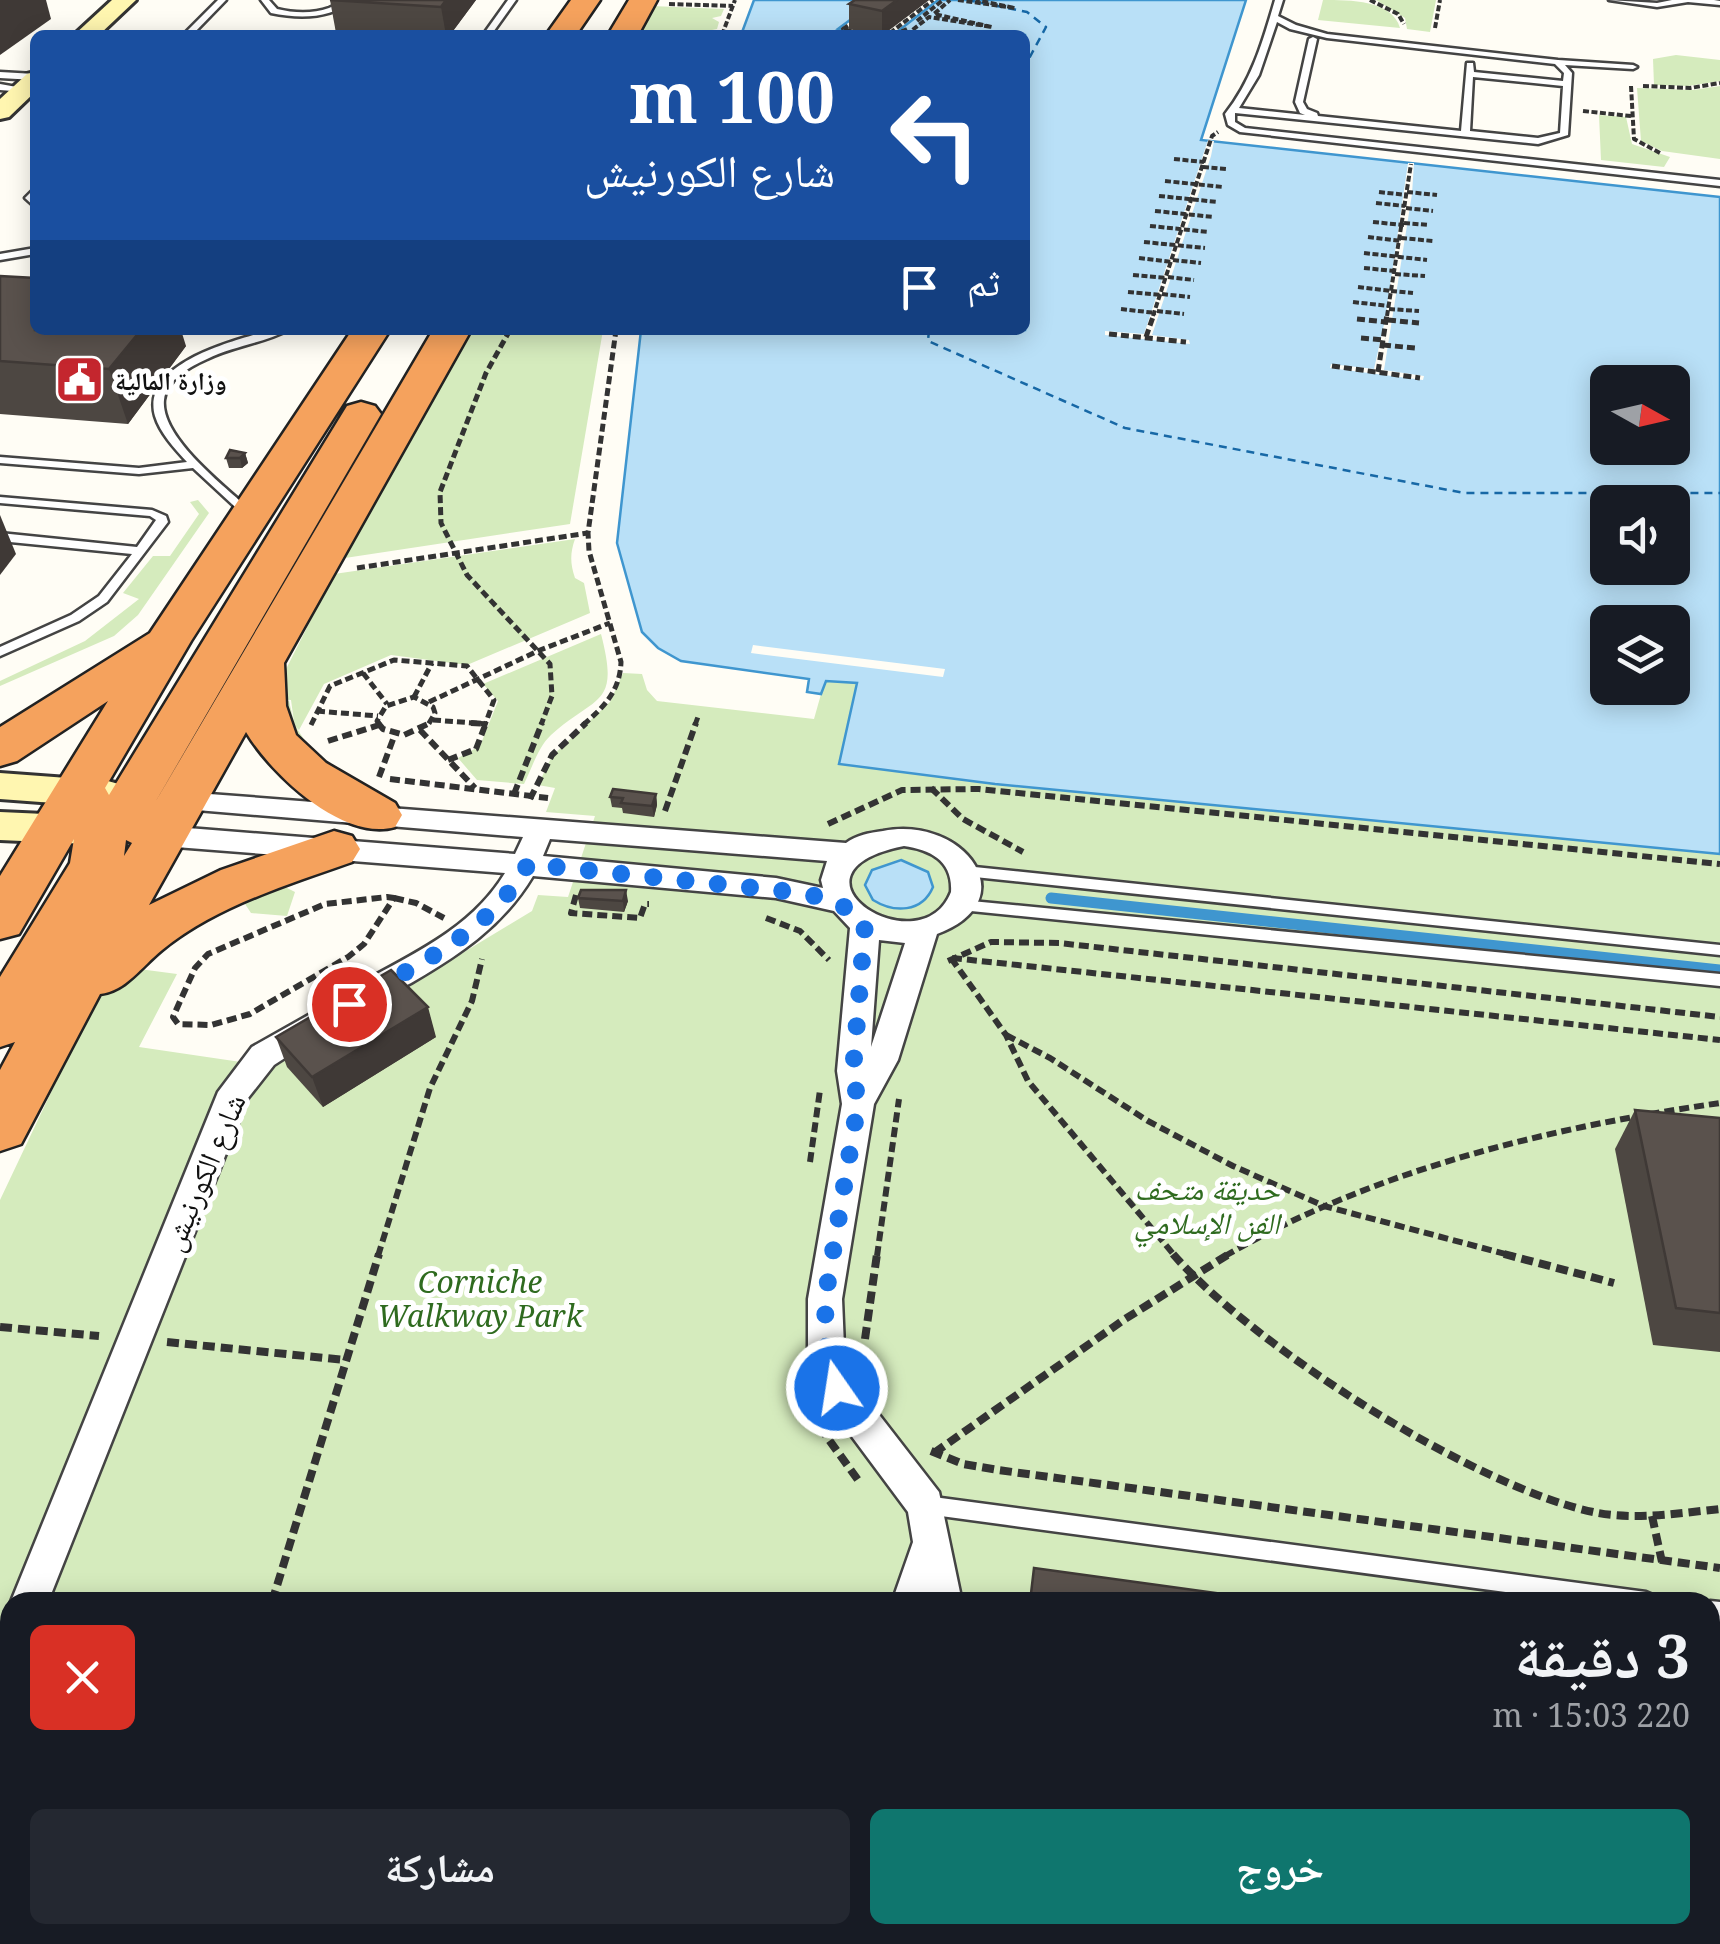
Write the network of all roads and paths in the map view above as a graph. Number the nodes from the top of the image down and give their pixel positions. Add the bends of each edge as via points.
1 (122, 0) edge
2 (152, 0) edge
3 (222, 0) edge
4 (265, 0) edge
5 (350, 0) edge
6 (512, 0) edge
7 (586, 0) edge
8 (612, 0) edge
9 (933, 0) edge
10 (946, 0) edge
11 (958, 0) edge
12 (976, 0) edge
13 (1279, 0) edge
14 (1370, 0) edge
15 (1440, 0) edge
16 (1613, 0) edge
17 (1688, 0) edge
18 (656, 2) edge
19 (734, 3) edge
20 (1720, 3) edge
21 (928, 14) junction
22 (1274, 17) junction
23 (857, 20) edge
24 (988, 27) dead end
25 (89, 30) edge
26 (119, 30) edge
27 (192, 30) edge
28 (491, 30) edge
29 (564, 30) edge
30 (595, 30) edge
31 (628, 30) edge
32 (724, 30) edge
33 (848, 30) edge
34 (895, 30) edge
35 (907, 30) edge
36 (910, 30) edge
37 (911, 30) edge
38 (1269, 32) junction
39 (1343, 38) junction
40 (1313, 39) junction
41 (1404, 44) junction
42 (1434, 47) junction
43 (1472, 51) junction
44 (1558, 62) junction
45 (1633, 66) dead end
46 (1470, 74) junction
47 (0, 75) edge
48 (1568, 84) junction
49 (1631, 85) dead end
50 (26, 88) edge
51 (1301, 106) junction
52 (1239, 109) junction
53 (1567, 110) junction
54 (0, 112) edge
55 (1631, 116) junction
56 (1324, 119) junction
57 (1232, 123) junction
58 (1281, 134) junction
59 (1465, 134) junction
60 (0, 142) edge
61 (1674, 156) dead end
62 (1174, 160) dead end
63 (1203, 164) junction
64 (1226, 169) dead end
65 (1165, 181) dead end
66 (1720, 183) edge
67 (1197, 184) junction
68 (1222, 187) dead end
69 (1379, 192) dead end
70 (1408, 192) dead end
71 (1437, 195) dead end
72 (1159, 196) dead end
73 (1192, 199) junction
74 (1218, 202) dead end
75 (1376, 203) dead end
76 (1406, 207) junction
77 (1433, 210) dead end
78 (1155, 211) dead end
79 (1188, 214) junction
80 (1214, 217) dead end
81 (1373, 222) dead end
82 (1404, 224) junction
83 (1429, 224) dead end
84 (1150, 226) dead end
85 (1183, 230) junction
86 (1209, 232) dead end
87 (1368, 237) dead end
88 (1401, 240) junction
89 (1432, 241) dead end
90 (1144, 242) dead end
91 (1178, 246) junction
92 (1204, 248) dead end
93 (30, 251) edge
94 (1364, 253) dead end
95 (0, 257) edge
96 (1138, 258) dead end
97 (1398, 258) junction
98 (1427, 260) dead end
99 (1173, 261) junction
100 (1200, 263) dead end
101 (1364, 268) dead end
102 (1395, 272) junction
103 (1133, 274) dead end
104 (1425, 276) dead end
105 (1167, 278) junction
106 (1194, 280) dead end
107 (1358, 287) dead end
108 (1392, 291) junction
109 (1128, 292) dead end
110 (1413, 293) dead end
111 (1162, 294) junction
112 (1190, 296) dead end
113 (1353, 302) dead end
114 (1389, 307) junction
115 (1121, 309) dead end
116 (1419, 311) dead end
117 (1156, 312) junction
118 (1184, 314) dead end
119 (1357, 319) dead end
120 (1387, 321) junction
121 (1419, 323) dead end
122 (1109, 334) dead end
123 (267, 335) edge
124 (368, 335) edge
125 (408, 335) edge
126 (449, 335) edge
127 (507, 335) edge
128 (615, 335) edge
129 (1146, 337) junction
130 (1362, 338) dead end
131 (1186, 342) dead end
132 (1384, 342) junction
133 (1415, 348) dead end
134 (1332, 366) dead end
135 (1378, 372) junction
136 (1420, 378) dead end
137 (0, 460) edge
138 (198, 464) junction
139 (0, 500) edge
140 (250, 515) junction
141 (588, 533) junction
142 (0, 537) edge
143 (141, 551) junction
144 (454, 553) junction
145 (346, 570) dead end
146 (610, 622) junction
147 (168, 642) junction
148 (540, 650) junction
149 (0, 652) edge
150 (432, 663) junction
151 (262, 664) junction
152 (363, 672) junction
153 (476, 681) junction
154 (414, 698) junction
155 (429, 702) junction
156 (387, 704) junction
157 (317, 711) junction
158 (699, 714) dead end
159 (378, 716) junction
160 (433, 720) junction
161 (488, 724) junction
162 (380, 725) junction
163 (420, 730) junction
164 (395, 734) junction
165 (306, 738) dead end
166 (310, 746) dead end
167 (0, 750) edge
168 (448, 760) junction
169 (0, 786) edge
170 (930, 788) junction
171 (374, 789) junction
172 (476, 789) junction
173 (514, 794) junction
174 (532, 796) junction
175 (548, 798) dead end
176 (120, 814) junction
177 (662, 822) dead end
178 (0, 826) edge
179 (530, 828) junction
180 (820, 828) dead end
181 (334, 849) junction
182 (849, 853) junction
183 (1030, 853) dead end
184 (1720, 864) edge
185 (965, 871) junction
186 (521, 877) junction
187 (396, 896) junction
188 (838, 902) junction
189 (961, 905) junction
190 (664, 906) dead end
191 (760, 915) dead end
192 (0, 920) edge
193 (449, 922) dead end
194 (865, 924) junction
195 (924, 929) junction
196 (476, 949) dead end
197 (1720, 950) edge
198 (951, 958) junction
199 (940, 967) dead end
200 (833, 976) dead end
201 (1720, 980) edge
202 (1720, 1016) edge
203 (1006, 1035) junction
204 (19, 1039) edge
205 (1720, 1040) edge
206 (902, 1078) dead end
207 (820, 1085) dead end
208 (858, 1104) junction
209 (1720, 1104) edge
210 (0, 1126) edge
211 (808, 1180) dead end
212 (1324, 1206) junction
213 (1191, 1275) junction
214 (1614, 1283) dead end
215 (865, 1346) dead end
216 (817, 1419) dead end
217 (934, 1453) junction
218 (912, 1458) junction
219 (1720, 1510) edge
220 (1652, 1516) junction
221 (929, 1524) junction
222 (1662, 1562) junction
223 (1720, 1568) edge
224 (33, 1592) edge
225 (275, 1592) edge
226 (913, 1592) edge
227 (941, 1592) edge
228 (1554, 1592) edge

1 - 25 street
2 - 26 street
3 - 27 lane
4 - 5 lane via 274,11 294,15 334,10
6 - 28 lane
7 - 29 highway
8 - 30 highway
9 - 34 path
10 - 21 path
10 - 35 path
10 - 37 path via 934,14 992,26 930,17
11 - 12 path via 1015,8
13 - 22 lane
14 - 41 path via 1398,14
15 - 42 path
16 - 17 lane via 1656,6
17 - 20 lane
18 - 19 path
18 - 31 highway
19 - 32 path
21 - 24 path
21 - 36 path
22 - 38 lane
22 - 39 lane
23 - 33 path
38 - 40 lane
38 - 52 lane
39 - 40 lane
39 - 41 lane
40 - 51 lane
41 - 42 lane
42 - 43 lane
43 - 44 lane
43 - 46 lane
44 - 45 lane
44 - 48 lane
46 - 48 lane
46 - 59 lane
47 - 50 lane
48 - 53 lane
49 - 55 path
50 - 54 street
50 - 60 street
51 - 52 lane
51 - 56 lane
52 - 56 lane
52 - 57 lane
52 - 58 lane via 1256,125
53 - 55 path
53 - 59 lane via 1564,135 1554,140
55 - 61 path via 1634,139
56 - 59 lane
57 - 58 lane via 1252,133
57 - 63 path via 1212,136
58 - 66 lane
62 - 63 path
63 - 64 path
63 - 67 path
65 - 67 path
67 - 68 path
67 - 73 path
69 - 76 path via 1407,194
70 - 71 path
72 - 73 path
73 - 74 path
73 - 79 path
75 - 76 path
76 - 77 path
76 - 82 path
78 - 79 path
79 - 80 path
79 - 85 path
81 - 82 path
82 - 83 path
82 - 88 path
84 - 85 path
85 - 86 path
85 - 91 path
87 - 88 path
88 - 89 path
88 - 97 path
90 - 91 path
91 - 92 path
91 - 99 path
93 - 95 lane
94 - 97 path
96 - 99 path
97 - 98 path
97 - 102 path
99 - 100 path
99 - 105 path
101 - 102 path
102 - 104 path
102 - 108 path
103 - 105 path
105 - 106 path
105 - 111 path
107 - 108 path
108 - 110 path
108 - 114 path
109 - 111 path
111 - 112 path
111 - 117 path
113 - 114 path
114 - 116 path
114 - 120 path
115 - 117 path
117 - 118 path
117 - 129 path
119 - 120 path
120 - 121 path
120 - 132 path
122 - 129 path
123 - 138 lane via 211,352 163,389 160,417
124 - 140 highway
125 - 176 highway
126 - 151 highway
127 - 144 path via 440,492 441,523
128 - 141 path
129 - 131 path
130 - 132 path
132 - 133 path
132 - 135 path
134 - 135 path
135 - 136 path
137 - 138 lane via 149,471
138 - 140 lane
139 - 143 lane via 158,515 162,522
140 - 147 highway
141 - 144 path
141 - 146 path
142 - 143 lane
143 - 149 lane via 90,609
144 - 145 path
144 - 148 path via 487,598
146 - 148 path
146 - 174 path via 622,671 617,689 554,753
147 - 167 highway
147 - 176 highway
148 - 153 path
148 - 173 path via 550,664 552,696
150 - 152 path via 394,660
150 - 153 path via 467,666
150 - 154 path
151 - 171 highway via 262,715 288,756 317,780
151 - 176 highway
152 - 156 path
152 - 157 path via 330,686
153 - 155 path
153 - 161 path via 494,700
154 - 155 path
154 - 156 path
155 - 160 path
156 - 159 path
157 - 159 path
157 - 165 path
158 - 177 path
159 - 162 path
160 - 161 path
160 - 163 path
161 - 168 path via 476,749
162 - 164 path
162 - 166 path
163 - 164 path
163 - 168 path
164 - 171 path
168 - 172 path
169 - 176 street
170 - 180 path via 886,795
170 - 183 path via 964,819
170 - 184 path
171 - 172 path
171 - 176 street
171 - 179 street
172 - 173 path
173 - 174 path
174 - 175 path
174 - 179 path
176 - 178 street
176 - 181 street
176 - 192 highway
176 - 204 highway
179 - 182 street
179 - 186 street, شارع الكورنيش
181 - 186 street
181 - 204 highway via 205,894 152,927
182 - 185 street via 904,836 942,846
182 - 188 street via 834,876
185 - 189 street
185 - 197 lane
186 - 188 street via 776,888
186 - 190 path via 576,894 571,913 640,918 645,904
186 - 224 street, شارع الكورنيش via 492,915 463,936 283,1041 246,1073
187 - 187 path via 348,957 250,1014 178,1024 174,1016 187,982 208,954 346,898
187 - 193 path
188 - 194 street
189 - 195 street
189 - 201 lane
191 - 200 path via 800,931 832,963
194 - 195 street
194 - 208 street via 853,1071
195 - 208 street via 882,1060
196 - 225 path via 483,962 472,1001 430,1088
198 - 199 path
198 - 202 path via 991,942 1059,944
198 - 203 path
198 - 205 path
203 - 212 path via 1148,1121
203 - 213 path via 1028,1081
204 - 210 highway
206 - 215 path
207 - 211 path
208 - 218 street via 825,1299 826,1347 837,1388
209 - 212 path via 1537,1133 1429,1164
212 - 213 path
212 - 214 path
213 - 217 path
213 - 220 path via 1374,1412 1477,1468 1599,1513
216 - 218 path via 822,1436 870,1497
217 - 218 path
217 - 218 path
217 - 222 path via 998,1470
218 - 221 street
219 - 220 path
220 - 222 path
221 - 226 street
221 - 227 street
221 - 228 lane
222 - 223 path

